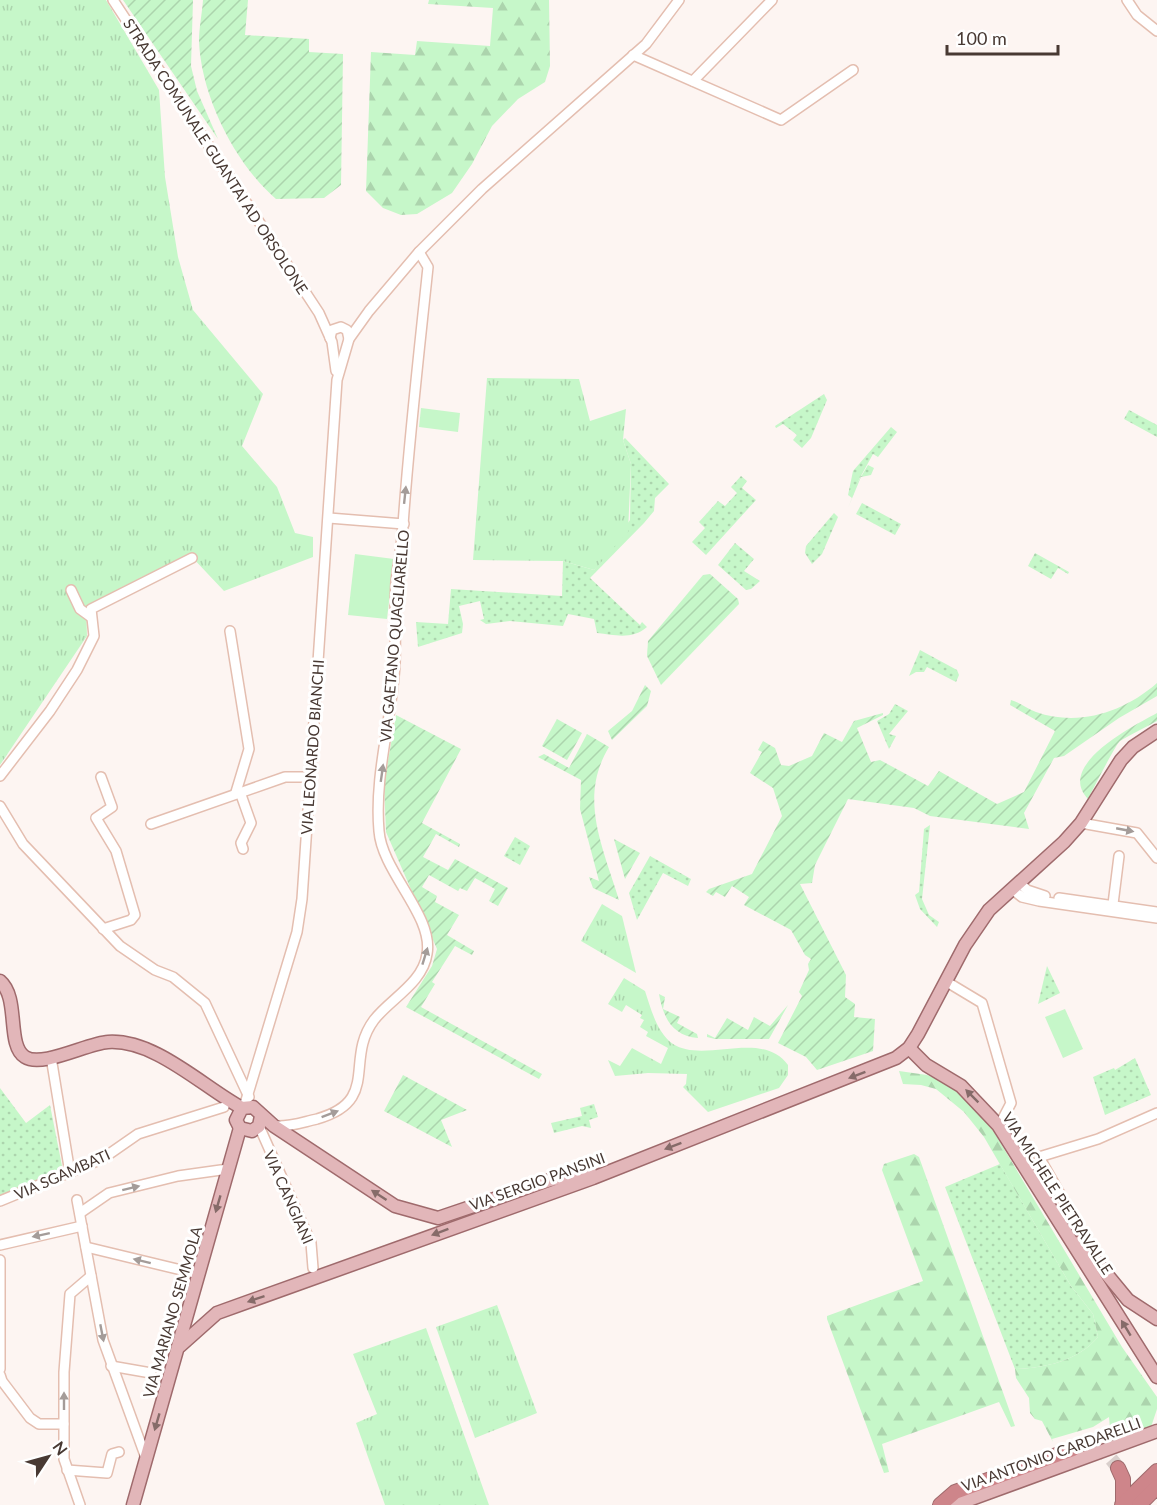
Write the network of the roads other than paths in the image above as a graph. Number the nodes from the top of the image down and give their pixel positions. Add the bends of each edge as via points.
1 (113, 0) edge
2 (772, 0) edge
3 (1126, 0) edge
4 (675, 2) edge
5 (1157, 31) edge
6 (633, 55) junction
7 (853, 70) dead end
8 (693, 81) junction
9 (432, 239) junction
10 (419, 252) junction
11 (428, 267) junction
12 (369, 311) junction
13 (319, 313) junction
14 (340, 327) junction
15 (331, 340) junction
16 (348, 341) junction
17 (337, 380) junction
18 (330, 518) junction
19 (404, 524) junction
20 (192, 558) dead end
21 (71, 590) dead end
22 (91, 617) junction
23 (230, 631) dead end
24 (1157, 731) edge
25 (0, 776) edge
26 (101, 777) dead end
27 (309, 777) junction
28 (238, 792) junction
29 (0, 806) edge
30 (1081, 823) junction
31 (151, 824) dead end
32 (243, 849) dead end
33 (1119, 856) dead end
34 (1157, 858) edge
35 (1017, 886) junction
36 (1113, 904) junction
37 (1157, 912) edge
38 (1157, 918) edge
39 (104, 929) junction
40 (0, 981) edge
41 (947, 983) junction
42 (909, 1048) junction
43 (51, 1058) junction
44 (225, 1103) junction
45 (243, 1107) junction
46 (1157, 1113) edge
47 (259, 1117) junction
48 (274, 1126) junction
49 (999, 1126) junction
50 (240, 1128) junction
51 (69, 1167) dead end
52 (614, 1168) junction
53 (228, 1169) junction
54 (77, 1200) dead end
55 (0, 1201) edge
56 (80, 1213) junction
57 (1059, 1220) junction
58 (82, 1226) junction
59 (1070, 1238) junction
60 (0, 1245) edge
61 (86, 1247) junction
62 (0, 1260) edge
63 (313, 1268) dead end
64 (198, 1274) junction
65 (91, 1276) junction
66 (1157, 1319) edge
67 (180, 1346) junction
68 (111, 1366) junction
69 (0, 1369) edge
70 (151, 1373) dead end
71 (0, 1375) edge
72 (1157, 1377) edge
73 (64, 1424) junction
74 (1157, 1431) edge
75 (1157, 1439) edge
76 (1074, 1449) tunnel mouth
77 (119, 1452) dead end
78 (146, 1461) junction
79 (1118, 1468) tunnel mouth
80 (67, 1470) junction
81 (1157, 1471) edge
82 (1157, 1487) edge
83 (987, 1501) edge
84 (1123, 1504) edge
85 (80, 1505) edge
86 (133, 1505) edge
87 (940, 1505) edge
88 (955, 1505) edge
89 (966, 1505) edge
90 (1139, 1505) edge

1 - 13 street, STRADA COMUNALE GUANTAI AD ORSOLONE
2 - 8 street
3 - 5 street
4 - 6 street via 646,44
6 - 8 street
6 - 9 street via 482,189
7 - 8 street via 781,120
9 - 10 street
9 - 11 street, VIA GAETANO QUAGLIARELLO
10 - 11 street
10 - 12 street
19 -> 11 street, VIA GAETANO QUAGLIARELLO
12 - 14 street
12 - 16 street
13 - 14 street, STRADA COMUNALE GUANTAI AD ORSOLONE
13 - 15 street, STRADA COMUNALE GUANTAI AD ORSOLONE
14 - 15 street via 332,330
14 - 16 street via 348,332
15 - 16 street via 339,346
15 - 17 street, VIA LEONARDO BIANCHI
16 - 17 street, VIA LEONARDO BIANCHI
17 - 18 street, VIA LEONARDO BIANCHI
18 - 19 street
18 - 27 street, VIA LEONARDO BIANCHI
48 -> 19 street, VIA GAETANO QUAGLIARELLO via 291,1126 333,1114 351,1101 357,1091 361,1044 372,1023 412,983 427,957 424,929 383,850 379,832 380,787 395,664 396,582
20 - 22 street via 91,609
21 - 22 street via 80,609
22 - 25 street via 93,636 77,670
23 - 28 street via 249,749
24 - 30 main road via 1121,760
26 - 39 street via 112,807 96,818 116,851 135,913 131,920
27 - 28 street via 285,777
27 - 45 street, VIA LEONARDO BIANCHI via 297,932
28 - 31 street
28 - 32 street via 251,823 241,843
29 - 39 street via 23,844
30 -> 34 street via 1137,833
30 - 35 main road
33 - 36 street
35 - 36 street via 1040,895
35 - 38 street via 1022,897 1039,901
35 - 41 main road via 989,910 965,945
36 - 37 street
39 - 45 street via 120,946 172,977 205,1003
40 - 43 main road via 9,993 19,1051 31,1060
41 - 42 main road
41 - 49 street via 981,1004 1009,1103
49 -> 42 main road, VIA MICHELE PIETRAVALLE via 961,1086 926,1065
42 -> 52 main road, VIA SERGIO PANSINI via 865,1072
43 - 44 main road via 110,1042 134,1047 158,1055
43 - 51 street
44 - 45 main road
44 - 55 street, VIA SGAMBATI via 138,1134 102,1159
45 - 47 main road
45 - 50 main road
46 - 57 street via 1098,1139 1039,1156 1071,1213
47 - 48 main road
47 - 50 main road via 248,1131
47 - 63 street, VIA CANGIANI via 311,1243
52 -> 48 main road via 550,1180 438,1218 395,1206
49 - 57 main road, VIA MICHELE PIETRAVALLE
50 - 53 main road, VIA MARIANO SEMMOLA
52 -> 67 main road, VIA SERGIO PANSINI via 217,1313
56 -> 53 street via 109,1193 178,1176
53 -> 64 main road, VIA MARIANO SEMMOLA
54 - 56 street
56 - 58 street
57 - 59 main road, VIA MICHELE PIETRAVALLE
58 -> 60 street
58 - 61 street
59 - 66 main road via 1083,1245 1134,1306
72 -> 59 main road, VIA MICHELE PIETRAVALLE
64 -> 61 street
61 - 65 street
62 - 69 street
64 - 67 main road, VIA MARIANO SEMMOLA
65 -> 68 street
73 -> 65 street via 70,1294
67 -> 78 main road, VIA MARIANO SEMMOLA
68 - 70 street
68 - 78 street
71 - 73 street via 30,1418 42,1426
73 - 80 street
74 - 88 main road, VIA ANTONIO CARDARELLI
75 - 83 main road, VIA ANTONIO CARDARELLI
76 - 87 highway via 955,1492
77 - 80 street via 112,1454 108,1473
78 - 86 main road, VIA MARIANO SEMMOLA
79 - 84 highway via 1123,1479
80 - 85 street
81 - 84 highway
82 - 90 highway
83 - 89 main road, VIA ANTONIO CARDARELLI

